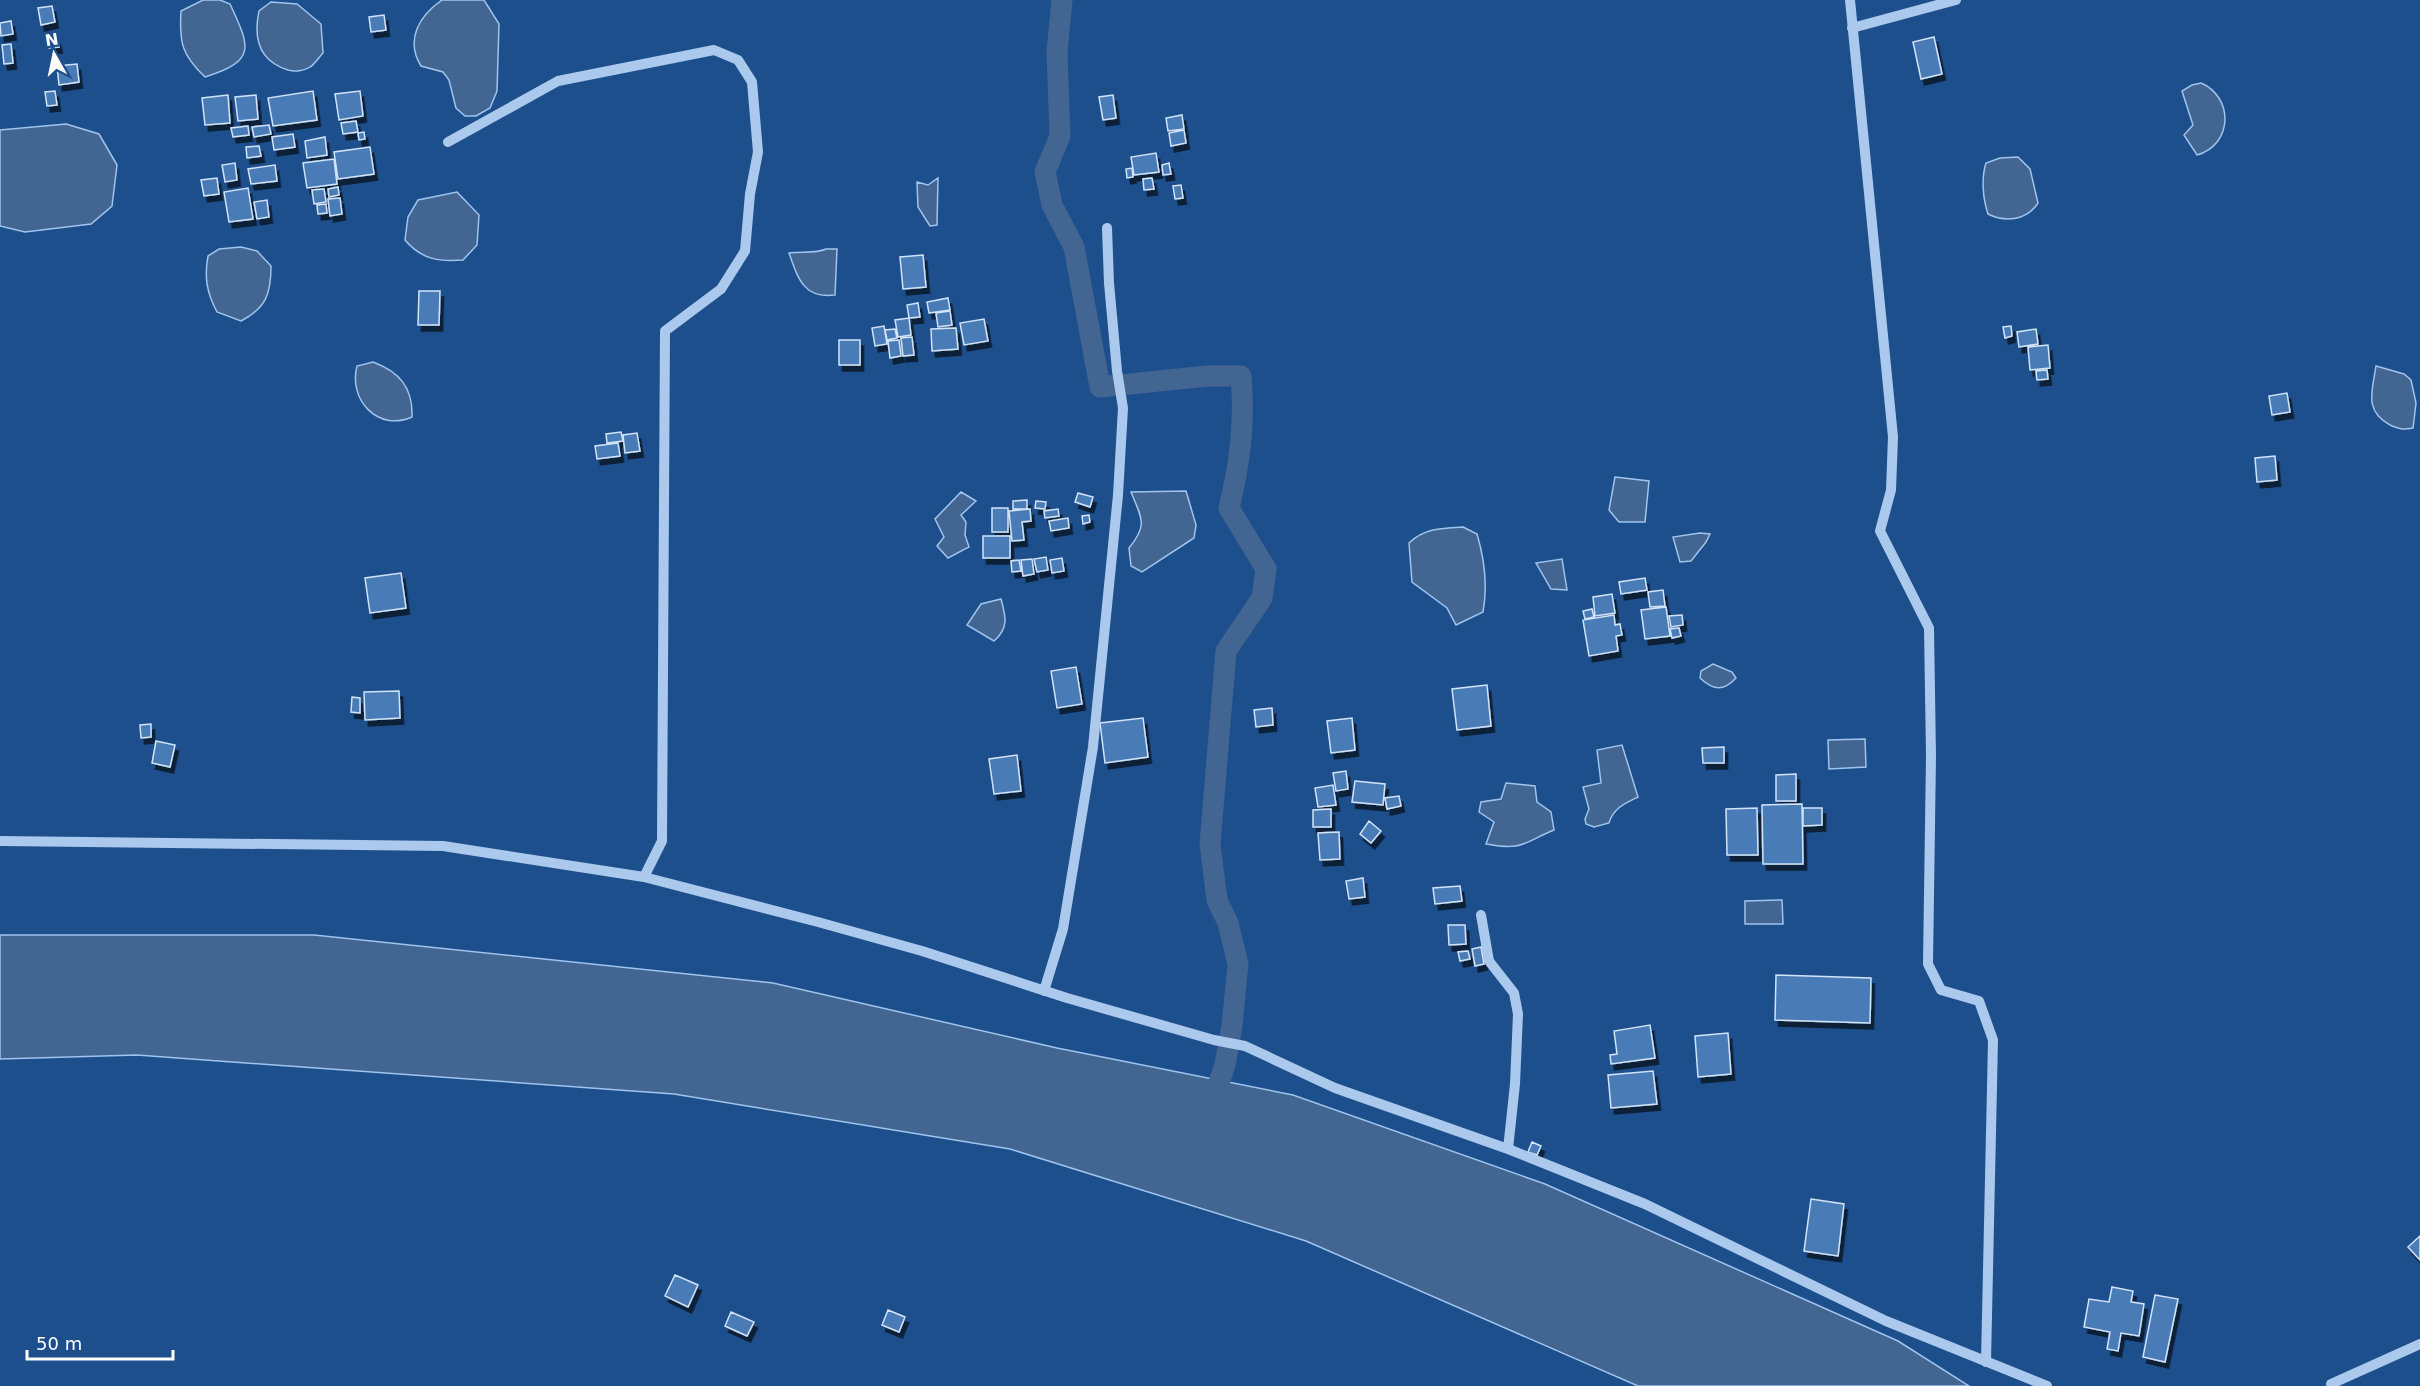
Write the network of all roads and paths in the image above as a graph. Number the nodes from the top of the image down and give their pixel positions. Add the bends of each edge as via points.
1 (1850, 0) edge
2 (1956, 0) edge
3 (1852, 28) junction
4 (448, 141) dead end
5 (1107, 228) dead end
6 (0, 841) edge
7 (644, 877) junction
8 (1481, 915) dead end
9 (1044, 991) junction
10 (1508, 1149) junction
11 (2420, 1344) edge
12 (1986, 1362) junction
13 (2330, 1385) edge
14 (2047, 1386) edge

1 - 3 street
2 - 3 street
3 - 12 street via 1893,436 1892,490 1880,531 1929,628 1928,964 1941,990 1979,1001 1993,1040
4 - 7 street via 558,81 657,60 714,50 738,60 752,82 758,152 745,251 721,289 665,331 662,841
5 - 9 street via 1123,408 1118,495 1093,747 1062,929
6 - 7 street via 443,846
7 - 9 street via 850,930
8 - 10 street via 1489,961 1514,993 1518,1014
9 - 10 street via 1245,1046 1335,1088
10 - 12 street via 1644,1204 1886,1321
11 - 13 street
12 - 14 street

